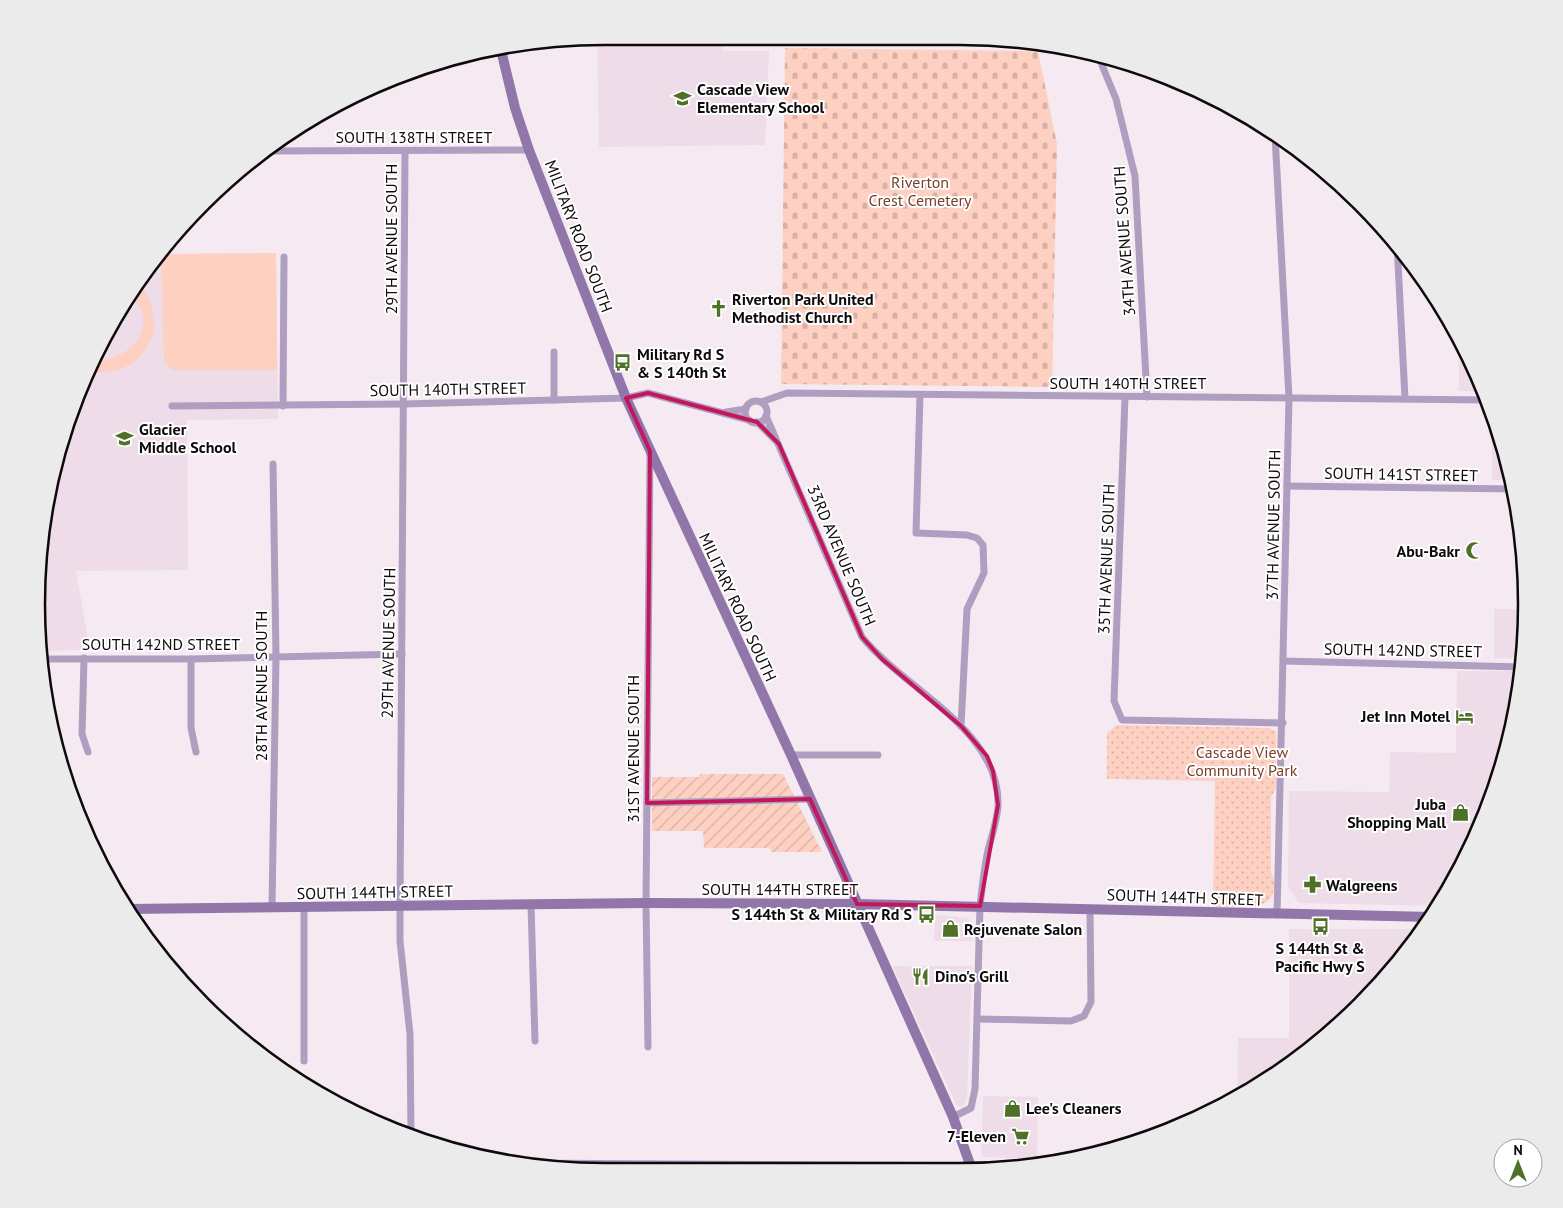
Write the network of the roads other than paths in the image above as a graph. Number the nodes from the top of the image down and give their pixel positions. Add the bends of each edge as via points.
1 (502, 55) edge
2 (1101, 63) edge
3 (1275, 143) edge
4 (529, 150) junction
5 (277, 151) edge
6 (405, 152) junction
7 (284, 257) dead end
8 (1398, 259) edge
9 (554, 352) dead end
10 (920, 395) junction
11 (1125, 397) junction
12 (1147, 397) junction
13 (626, 398) junction
14 (1289, 398) junction
15 (1406, 398) junction
16 (554, 400) junction
17 (1479, 400) edge
18 (404, 404) junction
19 (763, 404) junction
20 (172, 406) dead end
21 (283, 406) junction
22 (746, 410) junction
23 (723, 412) junction
24 (766, 416) junction
25 (749, 420) junction
26 (757, 422) junction
27 (779, 444) junction
28 (650, 451) junction
29 (273, 464) dead end
30 (1287, 486) junction
31 (1506, 489) edge
32 (402, 654) junction
33 (276, 656) junction
34 (84, 658) junction
35 (191, 658) junction
36 (48, 659) edge
37 (1284, 661) junction
38 (1514, 667) edge
39 (1282, 723) junction
40 (961, 726) junction
41 (88, 752) dead end
42 (196, 752) dead end
43 (790, 755) junction
44 (878, 755) dead end
45 (810, 799) junction
46 (646, 803) junction
47 (646, 904) junction
48 (857, 904) junction
49 (531, 905) junction
50 (400, 906) junction
51 (980, 906) junction
52 (304, 907) junction
53 (272, 908) junction
54 (136, 910) edge
55 (1090, 910) junction
56 (1277, 915) junction
57 (1423, 917) edge
58 (978, 1019) junction
59 (535, 1041) dead end
60 (648, 1047) dead end
61 (304, 1061) dead end
62 (954, 1117) junction
63 (411, 1128) edge
64 (970, 1163) edge

1 - 4 street, MILITARY ROAD SOUTH
2 - 12 street, 34TH AVENUE SOUTH via 1116,99 1135,176
3 - 14 street, 37TH AVENUE SOUTH
4 - 6 street, SOUTH 138TH STREET
4 - 13 street, MILITARY ROAD SOUTH
5 - 6 street, SOUTH 138TH STREET
6 - 18 street, 29TH AVENUE SOUTH
7 - 21 street
8 - 15 street
9 - 16 street
10 - 11 street, SOUTH 140TH STREET
10 - 19 street, SOUTH 140TH STREET via 786,393
10 - 40 street via 916,533 967,535 977,538 983,545 984,573 967,609
11 - 12 street, SOUTH 140TH STREET
11 - 39 street, 35TH AVENUE SOUTH via 1114,701 1122,720
12 - 14 street, SOUTH 140TH STREET
13 - 16 street, SOUTH 140TH STREET
13 - 23 street, SOUTH 140TH STREET via 648,393
13 - 28 street, MILITARY ROAD SOUTH
14 - 15 street, SOUTH 140TH STREET
14 - 30 street, 37TH AVENUE SOUTH
15 - 17 street, SOUTH 140TH STREET
16 - 18 street, SOUTH 140TH STREET
18 - 21 street, SOUTH 140TH STREET
18 - 32 street, 29TH AVENUE SOUTH
19 - 22 street via 750,403
19 - 24 street
20 - 21 street, SOUTH 140TH STREET
22 - 23 street, SOUTH 140TH STREET
22 - 25 street
23 - 25 street, SOUTH 140TH STREET
24 - 26 street
24 - 27 street, 33RD AVENUE SOUTH
25 - 26 street
26 - 27 street, 33RD AVENUE SOUTH
27 - 40 street, 33RD AVENUE SOUTH via 862,637 882,660
28 - 43 street, MILITARY ROAD SOUTH
28 - 46 street, 31ST AVENUE SOUTH
29 - 33 street, 28TH AVENUE SOUTH
30 - 31 street, SOUTH 141ST STREET
30 - 37 street, 37TH AVENUE SOUTH
32 - 33 street, SOUTH 142ND STREET
32 - 50 street, 29TH AVENUE SOUTH
33 - 35 street, SOUTH 142ND STREET
33 - 53 street, 28TH AVENUE SOUTH
34 - 35 street, SOUTH 142ND STREET
34 - 36 street, SOUTH 142ND STREET
34 - 41 street via 82,734
35 - 42 street via 191,728
37 - 38 street, SOUTH 142ND STREET
37 - 39 street, 37TH AVENUE SOUTH
39 - 56 street, 37TH AVENUE SOUTH
40 - 51 street via 987,756 996,788 996,816 982,880
43 - 44 street
43 - 45 street, MILITARY ROAD SOUTH
45 - 46 street
45 - 48 street, MILITARY ROAD SOUTH
46 - 47 street, 31ST AVENUE SOUTH
47 - 48 street, SOUTH 144TH STREET
47 - 49 street, SOUTH 144TH STREET
47 - 60 street, 31ST AVENUE SOUTH
48 - 51 street, SOUTH 144TH STREET
48 - 62 street, MILITARY ROAD SOUTH
49 - 50 street, SOUTH 144TH STREET
49 - 59 street
50 - 52 street, SOUTH 144TH STREET
50 - 63 street, 29TH AVENUE SOUTH via 400,941 410,1034
51 - 55 street, SOUTH 144TH STREET
51 - 58 street
52 - 53 street, SOUTH 144TH STREET
52 - 61 street
53 - 54 street, SOUTH 144TH STREET
55 - 56 street, SOUTH 144TH STREET
55 - 58 street via 1091,1002 1084,1016 1071,1021
56 - 57 street, SOUTH 144TH STREET
58 - 62 street via 973,1102 971,1108
62 - 64 street, MILITARY ROAD SOUTH

